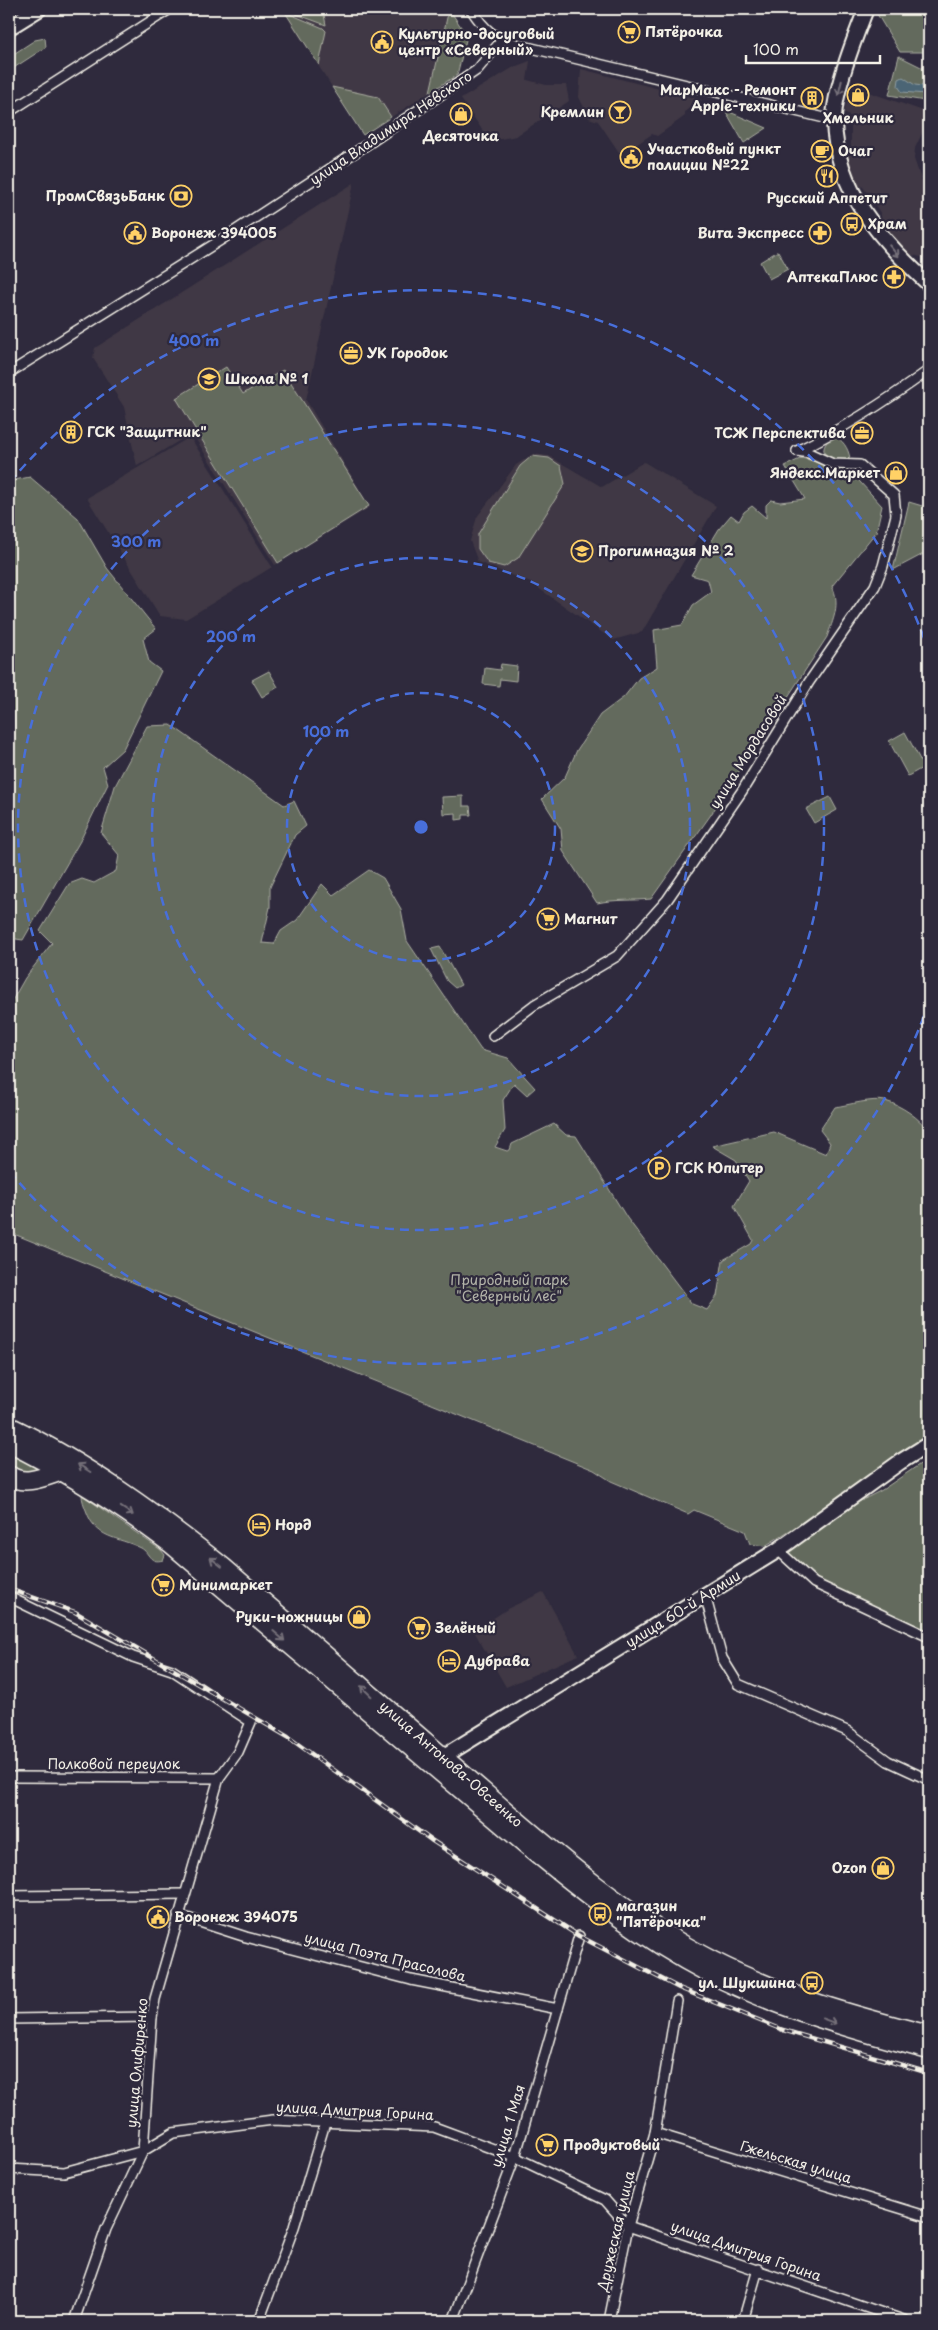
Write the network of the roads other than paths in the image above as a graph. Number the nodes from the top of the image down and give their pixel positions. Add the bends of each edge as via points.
1 (38, 9) edge
2 (170, 9) edge
3 (471, 9) edge
4 (866, 9) edge
5 (9, 27) edge
6 (502, 40) junction
7 (9, 112) edge
8 (833, 120) junction
9 (929, 284) edge
10 (929, 370) edge
11 (9, 373) edge
12 (820, 440) junction
13 (817, 457) junction
14 (494, 1036) dead end
15 (12, 1434) edge
16 (929, 1444) edge
17 (62, 1471) junction
18 (9, 1475) edge
19 (778, 1550) junction
20 (706, 1595) junction
21 (9, 1597) edge
22 (929, 1637) edge
23 (437, 1761) junction
24 (9, 1777) edge
25 (219, 1778) junction
26 (929, 1780) edge
27 (185, 1894) junction
28 (9, 1896) edge
29 (178, 1915) junction
30 (579, 1936) dead end
31 (679, 1948) junction
32 (677, 2001) dead end
33 (558, 2009) junction
34 (152, 2016) junction
35 (9, 2019) edge
36 (929, 2035) edge
37 (929, 2050) edge
38 (325, 2123) junction
39 (655, 2133) junction
40 (142, 2151) junction
41 (515, 2157) junction
42 (9, 2169) edge
43 (929, 2217) edge
44 (628, 2226) junction
45 (758, 2269) junction
46 (74, 2321) edge
47 (259, 2321) edge
48 (453, 2321) edge
49 (609, 2321) edge
50 (742, 2321) edge
51 (906, 2321) edge

1 - 5 main road
2 - 7 street
3 - 6 street via 482,26
4 -> 8 street via 848,59
6 - 8 street
6 - 11 street, улица Владимира Невского via 477,70 374,140
8 -> 9 street via 838,154 851,191 875,229 899,258
10 - 12 street
12 - 13 street
12 - 13 street, улица Мордасовой via 797,451
13 - 14 street, улица Мордасовой via 833,464 860,465 894,495 896,515 875,586 667,900 617,956 534,1005
15 - 17 highway, улица Антонова-Овсеенко
23 -> 15 highway, улица Антонова-Овсеенко via 223,1567 179,1532 56,1451
16 - 19 street, улица 60-й Армии
17 - 18 highway via 27,1481
17 -> 23 highway, улица Антонова-Овсеенко via 127,1511 170,1543
19 - 20 street, улица 60-й Армии
19 - 22 street via 814,1583
20 - 23 street, улица 60-й Армии
20 - 26 street via 722,1658 738,1684 847,1731 888,1761
21 - 25 street, улица Олифиренко via 133,1657 172,1670 251,1722 238,1752
23 - 31 highway, улица Антонова-Овсеенко via 588,1896
24 - 25 street, Полковой переулок
25 - 27 street, улица Олифиренко
27 - 28 street
27 - 29 street, улица Олифиренко
29 - 33 street, улица Поэта Прасолова via 411,1980
29 - 34 street, улица Олифиренко
30 - 33 street, улица 1 Мая
31 - 36 highway, улица Антонова-Овсеенко via 807,2001
31 -> 37 highway, улица Антонова-Овсеенко via 707,1972 764,1998 837,2024
32 - 39 street, Дружеская улица
33 - 41 street, улица 1 Мая
34 - 35 street
34 - 40 street, улица Олифиренко
38 - 40 street, улица Дмитрия Горина via 273,2120 173,2133
38 - 41 street, улица Дмитрия Горина via 434,2127
38 - 47 street via 294,2227
39 - 43 street, Гжельская улица
39 - 44 street, Дружеская улица
40 - 42 street, улица Дмитрия Горина via 64,2172
40 - 46 street, улица Олифиренко via 106,2229
41 - 44 street, улица Дмитрия Горина via 605,2200
41 - 48 street, улица 1 Мая
44 - 45 street, улица Дмитрия Горина
44 - 49 street, Дружеская улица
45 - 50 street
45 - 51 street, улица Дмитрия Горина

